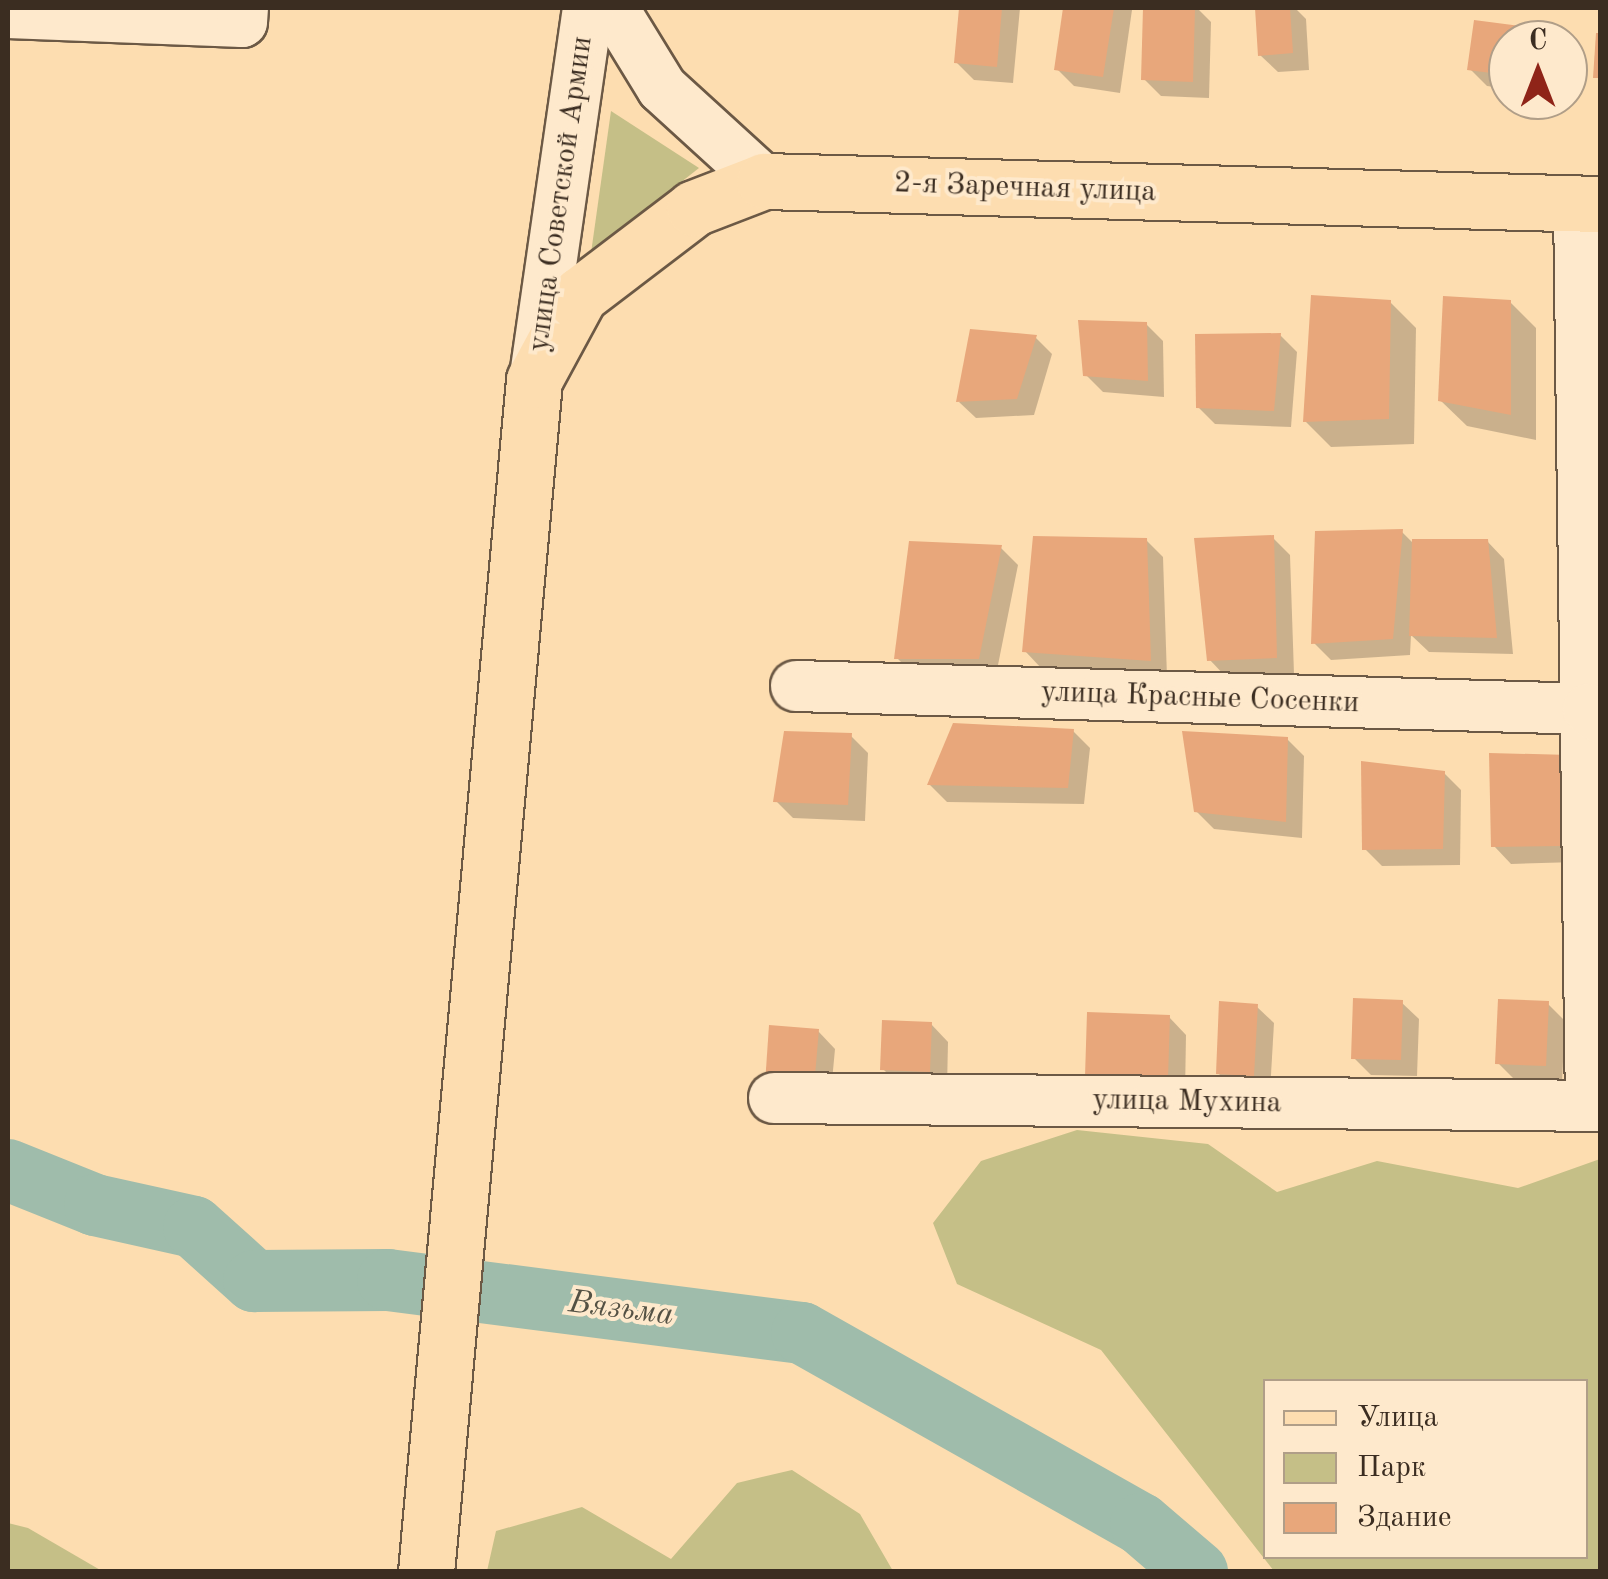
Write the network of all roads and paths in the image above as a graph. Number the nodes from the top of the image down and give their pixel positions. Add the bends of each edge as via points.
1 (243, 8) edge
2 (588, 8) edge
3 (614, 8) edge
4 (8, 13) edge
5 (764, 181) junction
6 (1590, 204) edge
7 (534, 380) junction
8 (796, 686) dead end
9 (1594, 714) edge
10 (774, 1098) dead end
11 (1596, 1106) edge
12 (426, 1572) edge

1 - 4 street via 242,22
2 - 7 street, улица Советской Армии
3 - 5 street via 662,88
5 - 6 main road, 2-я Заречная улица
5 - 7 main road, 2-я Заречная улица via 694,208 634,247 580,294
6 - 9 street
7 - 12 main road
8 - 9 street, улица Красные Сосенки
9 - 11 street
10 - 11 street, улица Мухина

